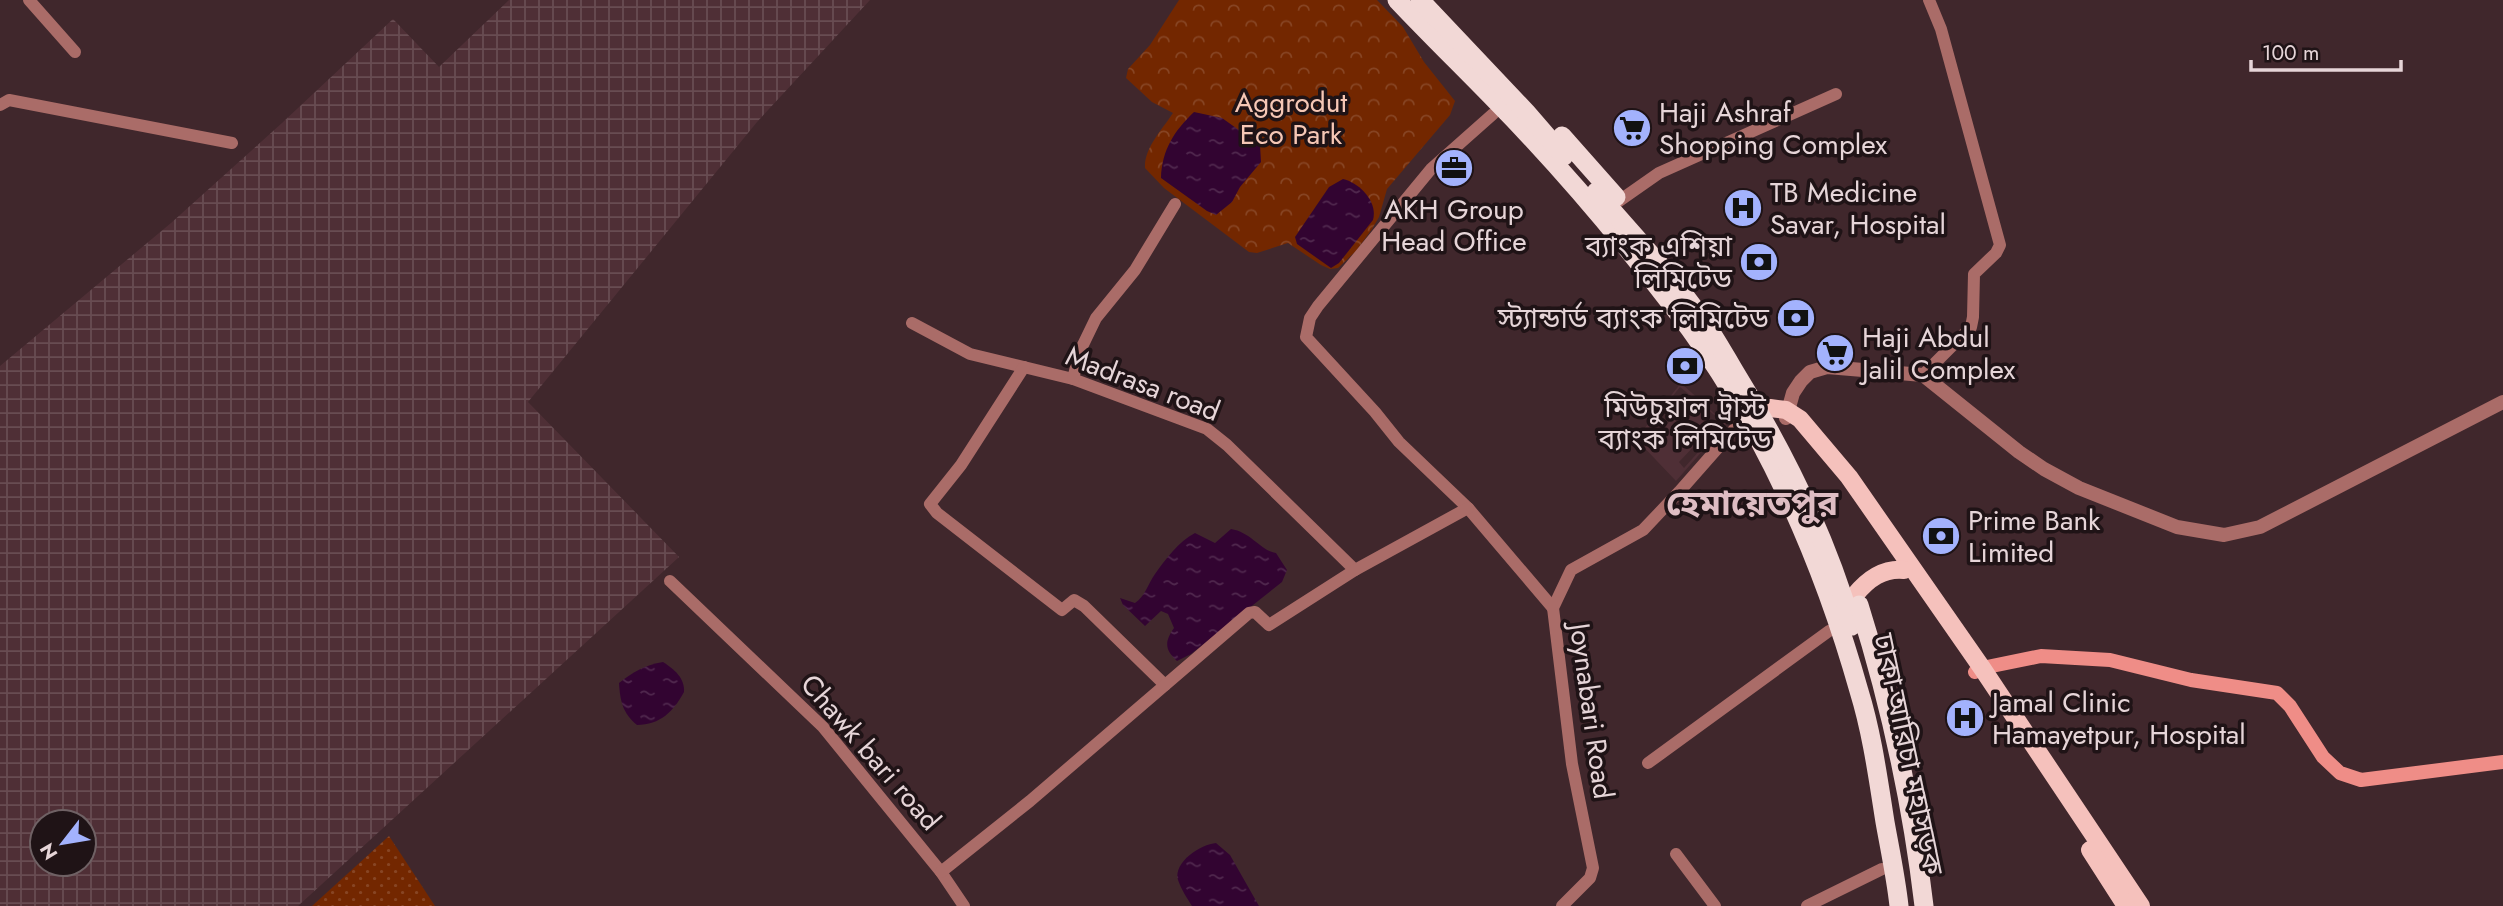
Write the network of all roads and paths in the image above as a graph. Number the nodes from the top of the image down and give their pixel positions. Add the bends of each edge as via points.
1 (29, 0) edge
2 (1397, 0) edge
3 (1420, 0) edge
4 (1929, 0) edge
5 (1434, 28) junction
6 (75, 52) dead end
7 (1836, 94) dead end
8 (0, 105) edge
9 (1493, 114) junction
10 (232, 143) dead end
11 (1619, 201) junction
12 (1175, 204) dead end
13 (912, 323) dead end
14 (1024, 367) junction
15 (1923, 375) junction
16 (1073, 379) junction
17 (2503, 402) edge
18 (1780, 414) junction
19 (1738, 425) junction
20 (1468, 508) junction
21 (1355, 570) junction
22 (1904, 570) junction
23 (670, 581) dead end
24 (1856, 595) junction
25 (1553, 608) junction
26 (1829, 631) junction
27 (1978, 670) junction
28 (1165, 685) junction
29 (2503, 762) edge
30 (1648, 763) dead end
31 (1676, 854) dead end
32 (1882, 869) junction
33 (941, 872) junction
34 (964, 906) edge
35 (1562, 906) edge
36 (1715, 906) edge
37 (1807, 906) edge
38 (1888, 906) edge
39 (1899, 906) edge
40 (1912, 906) edge
41 (1924, 906) edge
42 (2126, 906) edge
43 (2141, 906) edge

1 - 6 street
2 - 5 highway, ঢাকা-আরিচা মহাসড়ক
3 - 5 highway, ঢাকা-আরিচা মহাসড়ক
4 - 15 street via 2000,245 1973,274 1971,327
5 - 9 highway via 1457,73
5 - 11 highway via 1469,37
5 - 39 highway, ঢাকা-আরিচা মহাসড়ক via 1631,254 1707,354 1746,416 1810,549 1842,635 1863,706
5 - 40 highway, ঢাকা-আরিচা মহাসড়ক via 1526,111 1645,245 1700,316 1763,417 1807,502 1844,596 1874,699
7 - 11 street via 1659,173
8 - 10 street via 9,100
9 - 19 highway via 1662,309
9 - 20 street via 1431,169 1318,306 1306,333 1308,341 1399,442
11 - 18 highway via 1712,313
12 - 16 street via 1135,270 1096,318
13 - 14 street, Madrasa road via 970,354
14 - 16 street, Madrasa road
14 - 28 street via 930,504 1062,610 1074,600 1084,606
15 - 17 street via 2019,452 2078,488 2177,527 2224,535 2260,527
15 - 18 street via 1827,367 1810,372
16 - 21 street, Madrasa road via 1207,429
18 - 22 main road via 1842,482
18 - 24 highway
18 - 27 main road via 1800,419 1849,477
19 - 25 street, Joynabari Road via 1643,530 1571,570
19 - 26 highway via 1795,537
20 - 21 street
20 - 25 street
21 - 28 street via 1269,625 1255,612 1249,613
22 - 24 main road via 1890,569 1877,575
22 - 27 main road
23 - 33 street, Chawk bari road via 824,727
24 - 41 highway via 1888,710
25 - 35 street, Joynabari Road via 1572,764 1593,868 1590,878
26 - 30 street
26 - 32 highway via 1852,712
27 - 29 main road via 2041,656 2110,660 2191,680 2277,693 2323,757 2340,773 2361,780
27 - 42 main road
27 - 43 main road
28 - 33 street
31 - 36 street
32 - 37 street
32 - 38 highway
33 - 34 street, Chawk bari road

